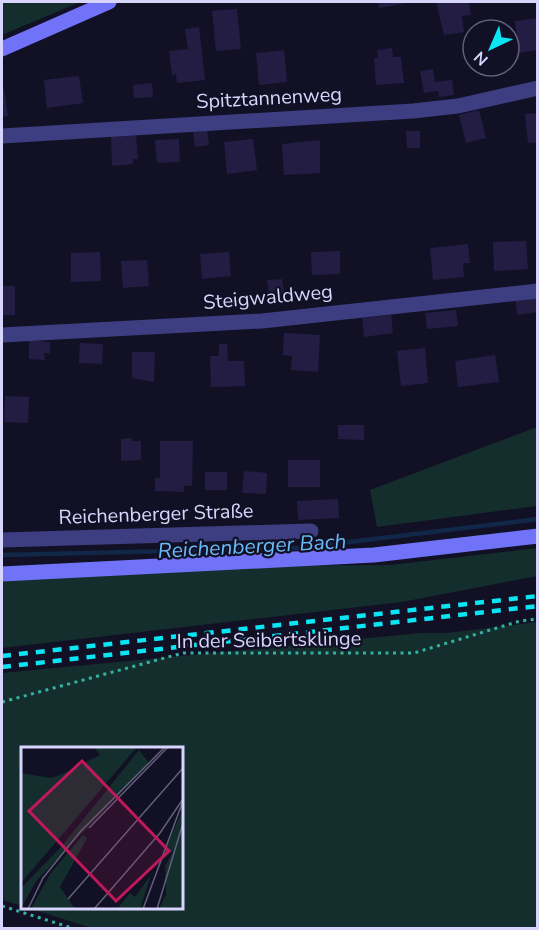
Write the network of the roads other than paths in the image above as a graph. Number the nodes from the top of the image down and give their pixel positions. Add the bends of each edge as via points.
1 (109, 2) edge
2 (2, 49) edge
3 (537, 88) edge
4 (2, 136) edge
5 (537, 291) edge
6 (2, 335) edge
7 (311, 531) dead end
8 (537, 536) edge
9 (2, 540) edge
10 (2, 574) edge

1 - 2 main road
3 - 4 street, Spitztannenweg via 458,106 413,111
5 - 6 street, Steigwaldweg via 262,321
7 - 9 street, Reichenberger Straße
8 - 10 main road via 374,555

